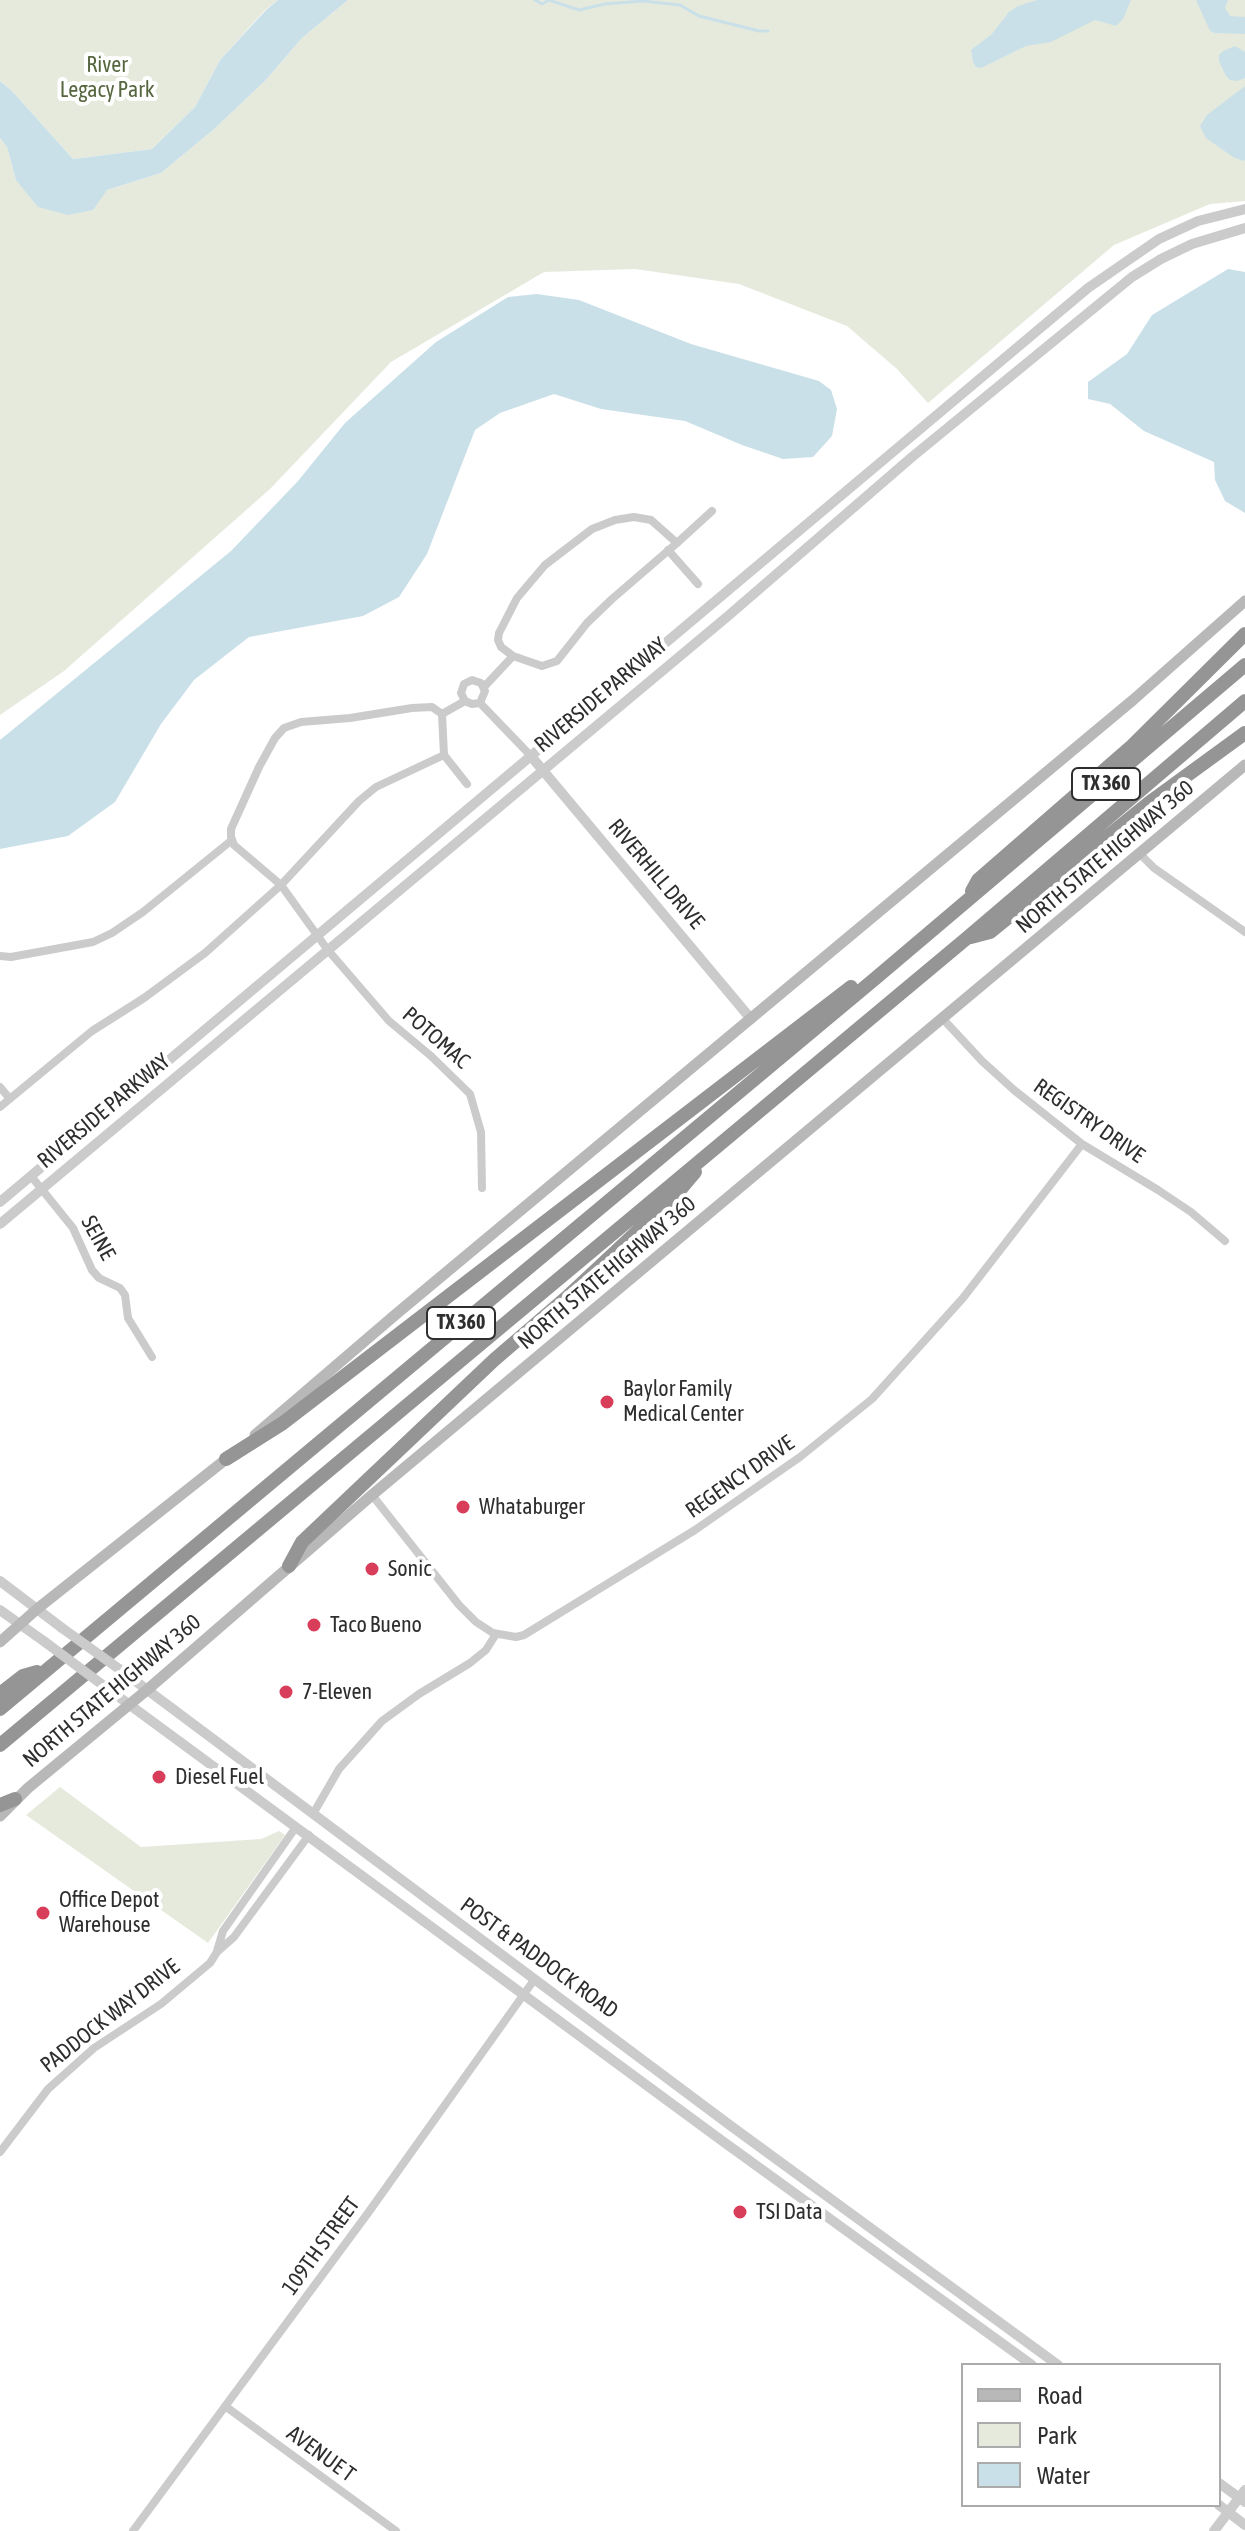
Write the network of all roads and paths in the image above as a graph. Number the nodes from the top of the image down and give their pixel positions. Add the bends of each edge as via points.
1 (1245, 209) edge
2 (1245, 228) edge
3 (919, 431) junction
4 (930, 445) junction
5 (712, 511) dead end
6 (677, 543) junction
7 (668, 550) junction
8 (698, 584) dead end
9 (1245, 601) edge
10 (1245, 634) edge
11 (513, 656) junction
12 (1245, 665) edge
13 (484, 687) junction
14 (465, 701) junction
15 (1245, 701) edge
16 (480, 703) junction
17 (442, 714) junction
18 (1245, 733) edge
19 (444, 755) junction
20 (530, 755) junction
21 (1245, 765) edge
22 (542, 770) junction
23 (467, 784) dead end
24 (232, 840) junction
25 (1140, 854) junction
26 (281, 885) junction
27 (966, 902) junction
28 (1245, 932) edge
29 (317, 935) junction
30 (967, 938) junction
31 (327, 949) junction
32 (0, 956) edge
33 (877, 977) junction
34 (751, 1019) junction
35 (943, 1019) junction
36 (0, 1087) edge
37 (10, 1099) junction
38 (0, 1107) edge
39 (1082, 1144) junction
40 (715, 1147) junction
41 (31, 1176) junction
42 (41, 1188) junction
43 (482, 1188) dead end
44 (0, 1202) edge
45 (0, 1224) edge
46 (1225, 1241) dead end
47 (152, 1357) dead end
48 (226, 1459) junction
49 (372, 1495) junction
50 (289, 1566) junction
51 (0, 1581) edge
52 (37, 1609) junction
53 (0, 1610) edge
54 (19, 1624) junction
55 (496, 1634) junction
56 (0, 1642) edge
57 (46, 1670) junction
58 (147, 1690) junction
59 (0, 1694) edge
60 (129, 1705) junction
61 (0, 1709) edge
62 (0, 1745) edge
63 (7, 1802) edge
64 (313, 1814) junction
65 (0, 1816) edge
66 (296, 1827) junction
67 (309, 1835) junction
68 (217, 1952) junction
69 (534, 1980) junction
70 (524, 1993) junction
71 (731, 2126) junction
72 (721, 2140) junction
73 (0, 2152) edge
74 (980, 2308) junction
75 (971, 2319) junction
76 (1029, 2363) edge
77 (1055, 2363) edge
78 (225, 2406) junction
79 (1221, 2484) edge
80 (1243, 2496) edge
81 (1223, 2508) edge
82 (1242, 2525) edge
83 (133, 2531) edge
84 (396, 2531) edge
85 (1214, 2531) edge

1 - 3 street, RIVERSIDE PARKWAY via 1198,221 1139,250
2 - 4 street, RIVERSIDE PARKWAY via 1192,244 1132,277
3 - 4 street
3 - 20 street, RIVERSIDE PARKWAY
4 - 22 street, RIVERSIDE PARKWAY
5 - 6 street
6 - 7 street
6 - 11 street via 651,520 634,517 592,529 545,565 517,598 498,640
7 - 8 street
7 - 11 street via 587,623 557,661 542,666
9 - 34 main road
10 - 27 highway via 1132,746 978,880
11 - 13 street
12 - 27 highway, TX 360
13 - 14 street via 477,681 464,684
13 - 16 street
14 - 16 street
14 - 17 street
15 - 30 highway, TX 360
16 - 20 street
17 - 19 street
17 - 24 street via 432,707 412,708 284,728 259,767 231,829
18 - 30 highway via 990,932
19 - 23 street
19 - 26 street via 376,787
20 - 22 street, RIVERHILL DRIVE
20 - 29 street, RIVERSIDE PARKWAY
21 - 25 main road, NORTH STATE HIGHWAY 360
22 - 31 street, RIVERSIDE PARKWAY
22 - 34 street, RIVERHILL DRIVE
24 - 26 street, POTOMAC
24 - 32 street via 112,933 93,942
25 - 28 street
25 - 35 main road, NORTH STATE HIGHWAY 360
26 - 29 street, POTOMAC
26 - 37 street via 205,953 92,1031
27 - 33 highway, TX 360
29 - 31 street, POTOMAC
29 - 41 street, RIVERSIDE PARKWAY
30 - 40 highway, TX 360
31 - 42 street, RIVERSIDE PARKWAY
31 - 43 street, POTOMAC via 389,1021 470,1094 481,1132
33 - 48 highway via 854,985 283,1423
33 - 57 highway, TX 360
34 - 48 main road
35 - 39 street, REGISTRY DRIVE via 1014,1090
35 - 49 main road, NORTH STATE HIGHWAY 360
36 - 37 street
37 - 38 street
39 - 46 street, REGISTRY DRIVE via 1191,1212
39 - 55 street, REGENCY DRIVE via 963,1298 846,1422 707,1522 576,1604 524,1635
40 - 50 highway via 673,1198 302,1542
40 - 62 highway, TX 360
41 - 42 street, SEINE
41 - 44 street, RIVERSIDE PARKWAY
42 - 45 street, RIVERSIDE PARKWAY
42 - 47 street, SEINE via 73,1228 92,1270 125,1295 128,1318
48 - 52 main road
49 - 50 main road, NORTH STATE HIGHWAY 360
49 - 55 street via 459,1605
50 - 58 main road, NORTH STATE HIGHWAY 360
51 - 52 street, POST & PADDOCK ROAD
52 - 54 main road
52 - 58 street, POST & PADDOCK ROAD, bridge
53 - 54 street, POST & PADDOCK ROAD
54 - 56 main road
54 - 60 street, POST & PADDOCK ROAD, bridge
55 - 64 street, PADDOCK WAY DRIVE via 470,1663 382,1721 339,1769
57 - 59 highway via 23,1676
57 - 61 highway, TX 360
58 - 60 main road, NORTH STATE HIGHWAY 360
58 - 64 street, POST & PADDOCK ROAD
60 - 63 main road, NORTH STATE HIGHWAY 360
60 - 66 street, POST & PADDOCK ROAD
63 - 65 main road, NORTH STATE HIGHWAY 360
64 - 66 street, PADDOCK WAY DRIVE
64 - 67 street, PADDOCK WAY DRIVE
64 - 69 street, POST & PADDOCK ROAD
66 - 67 street, POST & PADDOCK ROAD
66 - 68 street, PADDOCK WAY DRIVE via 223,1931
67 - 68 street, PADDOCK WAY DRIVE via 234,1937
67 - 70 street, POST & PADDOCK ROAD
68 - 73 street, PADDOCK WAY DRIVE via 161,2004 94,2048 48,2089
69 - 70 street, 109TH STREET
69 - 71 street, POST & PADDOCK ROAD
70 - 72 street, POST & PADDOCK ROAD
70 - 78 street, 109TH STREET
71 - 72 street
71 - 74 street, POST & PADDOCK ROAD
72 - 75 street, POST & PADDOCK ROAD
74 - 75 street
74 - 77 street, POST & PADDOCK ROAD
75 - 76 street, POST & PADDOCK ROAD
78 - 83 street, 109TH STREET
78 - 84 street, AVENUE T
79 - 80 street
80 - 81 street
81 - 82 street
81 - 85 street

